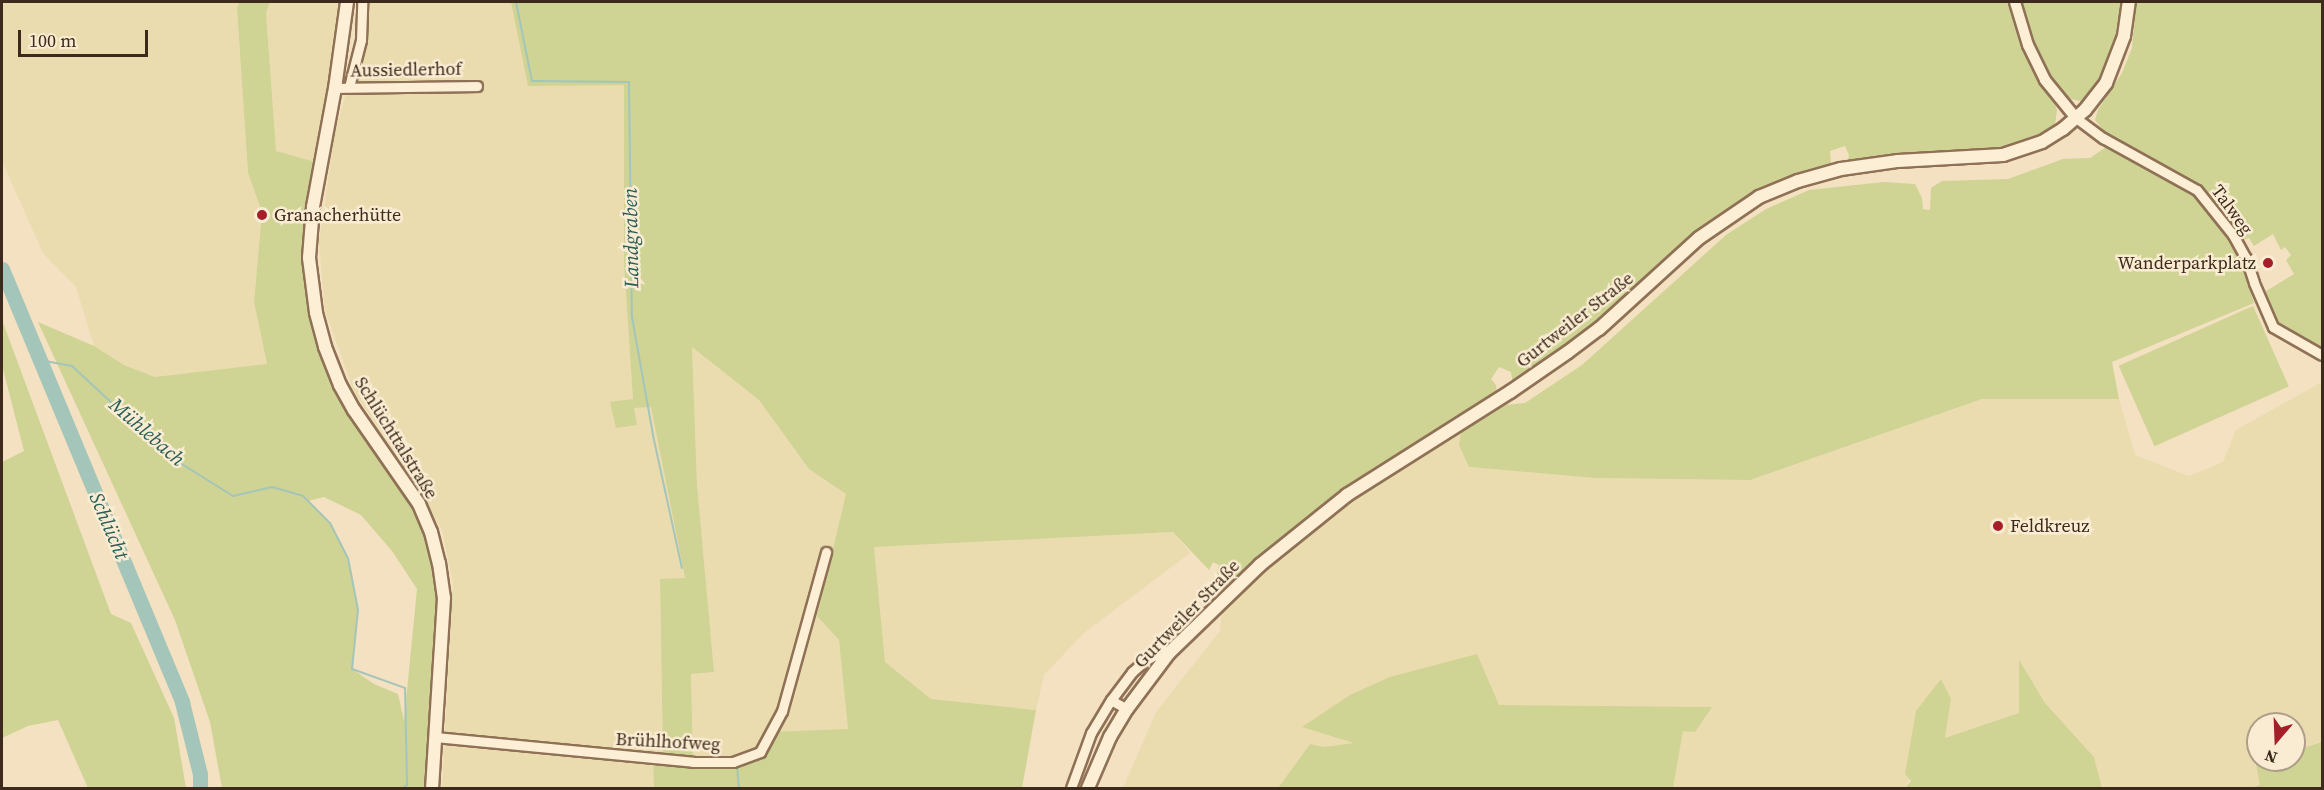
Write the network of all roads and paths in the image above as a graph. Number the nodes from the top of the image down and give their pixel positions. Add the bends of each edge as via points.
1 (347, 2) edge
2 (362, 2) edge
3 (2015, 2) edge
4 (2129, 2) edge
5 (477, 86) dead end
6 (335, 87) junction
7 (349, 87) junction
8 (2076, 118) junction
9 (2322, 355) edge
10 (826, 552) dead end
11 (1169, 653) junction
12 (1111, 700) junction
13 (1127, 709) junction
14 (435, 737) junction
15 (432, 789) edge
16 (1071, 789) edge
17 (1088, 789) edge

1 - 6 main road, Schlüchttalstraße
2 - 7 street via 361,40
3 - 8 street via 2044,80
4 - 8 main road, Gurtweiler Straße via 2124,36 2112,71 2100,93
5 - 7 street, Aussiedlerhof
6 - 7 street, Aussiedlerhof
6 - 14 main road, Schlüchttalstraße via 313,207 309,258 316,313 340,385 419,504 431,532 444,598
8 - 9 street, Talweg via 2103,138 2197,190 2246,258 2273,327
8 - 11 main road, Gurtweiler Straße via 2042,142 2003,155 1898,161 1841,169 1798,181 1759,198 1712,228 1568,352 1347,495 1215,605
10 - 14 street, Brühlhofweg via 782,711 760,752 733,762 693,762
11 - 12 street via 1163,650 1146,660
11 - 13 main road, Gurtweiler Straße
12 - 13 street
12 - 16 street via 1091,733
13 - 17 main road, Gurtweiler Straße
14 - 15 main road, Schlüchttalstraße

